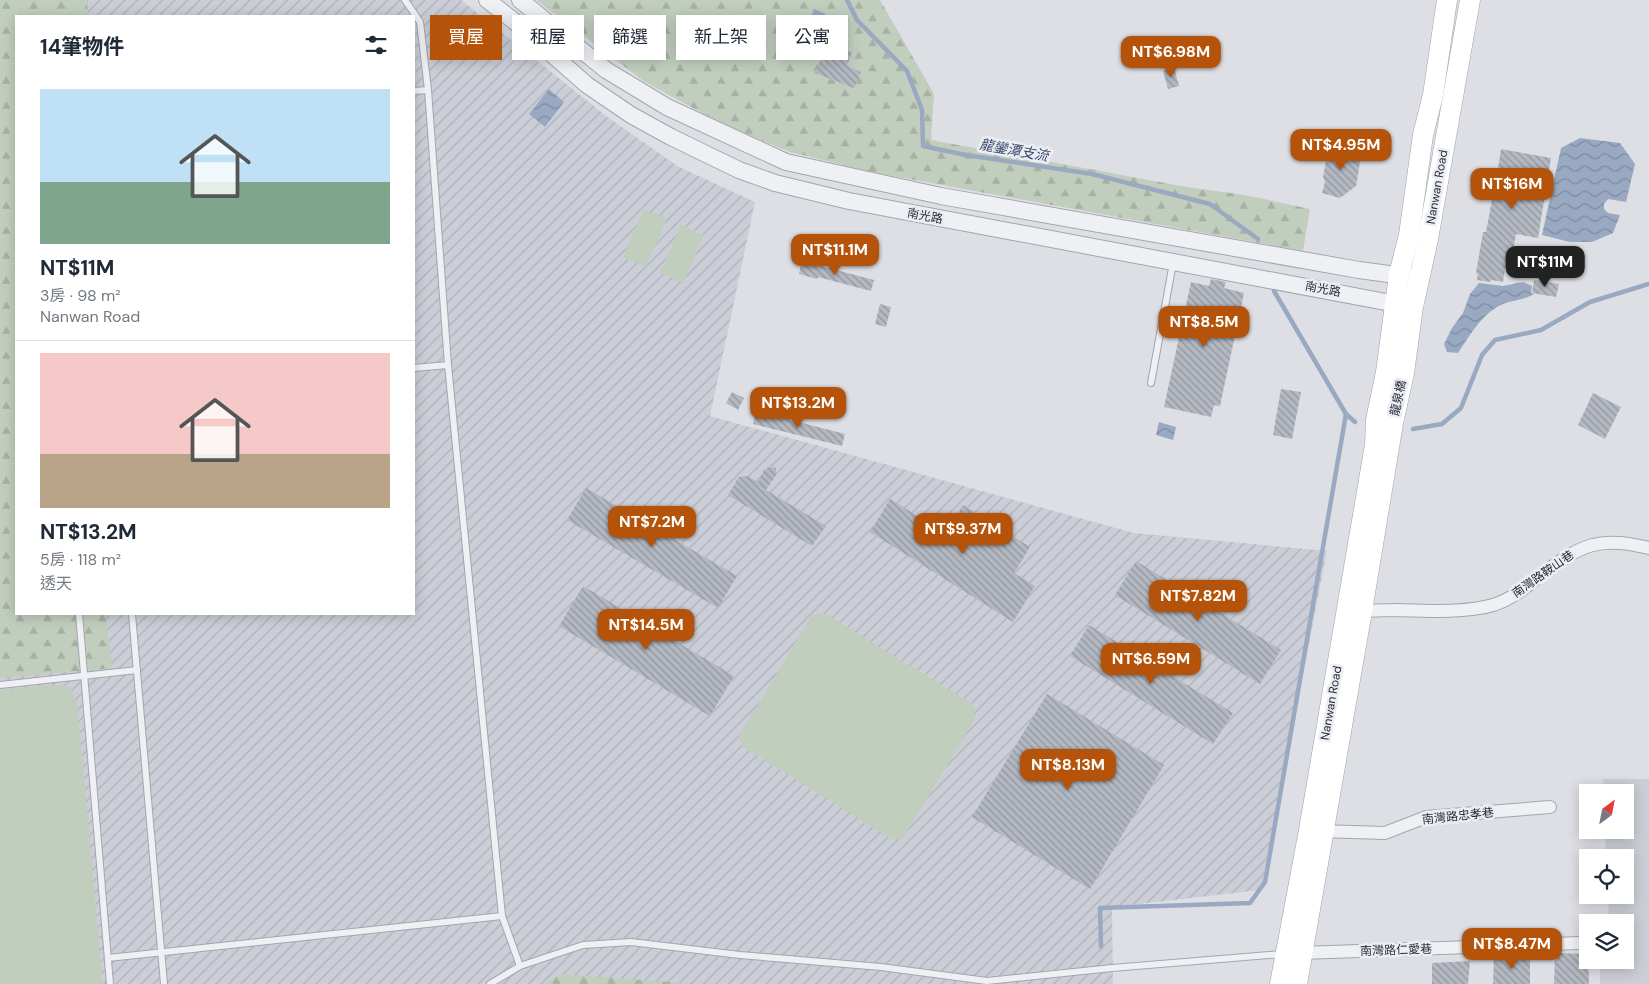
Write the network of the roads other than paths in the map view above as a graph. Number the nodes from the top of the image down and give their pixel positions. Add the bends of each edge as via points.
1 (406, 0) edge
2 (487, 0) edge
3 (520, 0) edge
4 (1447, 0) edge
5 (1470, 0) edge
6 (428, 90) junction
7 (415, 91) edge
8 (1174, 261) junction
9 (1398, 275) junction
10 (1418, 279) junction
11 (1404, 306) junction
12 (448, 365) junction
13 (415, 368) edge
14 (1395, 373) joint
15 (1151, 383) dead end
16 (1384, 422) joint
17 (1649, 548) edge
18 (1354, 611) junction
19 (79, 615) edge
20 (132, 615) edge
21 (136, 670) junction
22 (85, 675) junction
23 (0, 685) edge
24 (1550, 807) dead end
25 (1316, 830) junction
26 (502, 916) junction
27 (1579, 943) edge
28 (163, 952) junction
29 (1294, 953) junction
30 (108, 958) junction
31 (520, 966) junction
32 (110, 984) edge
33 (164, 984) edge
34 (490, 984) edge
35 (1280, 984) edge
36 (1297, 984) edge

1 - 6 lane via 420,22
2 - 8 street, 南光路 via 587,85 631,115 740,170 775,183 849,201
3 - 9 street, 南光路 via 606,70 667,107 786,162 941,196
4 - 9 main road, Nanwan Road via 1409,235
5 - 10 main road, Nanwan Road
6 - 7 lane
6 - 12 lane
8 - 11 street, 南光路
8 - 15 lane
9 - 10 street, 南光路
9 - 11 main road, Nanwan Road
10 - 11 main road, Nanwan Road
11 - 14 main road, Nanwan Road
12 - 13 lane
12 - 26 lane
14 - 16 main road, 龍泉橋
16 - 18 main road, Nanwan Road
17 - 18 street, 南灣路鞍山巷 via 1631,543 1602,542 1574,551 1520,592 1494,605 1431,611
18 - 25 main road, Nanwan Road
19 - 22 lane
20 - 21 lane
21 - 22 lane
21 - 28 lane
22 - 23 lane
22 - 30 lane
24 - 25 street, 南灣路忠孝巷 via 1426,817 1385,833
25 - 29 main road, Nanwan Road
26 - 28 lane
26 - 31 lane
27 - 29 street, 南灣路仁愛巷
28 - 30 lane
28 - 33 lane
29 - 31 lane via 987,981 631,942 583,945
29 - 35 main road, Nanwan Road
29 - 36 main road, Nanwan Road
30 - 32 lane
31 - 34 lane

